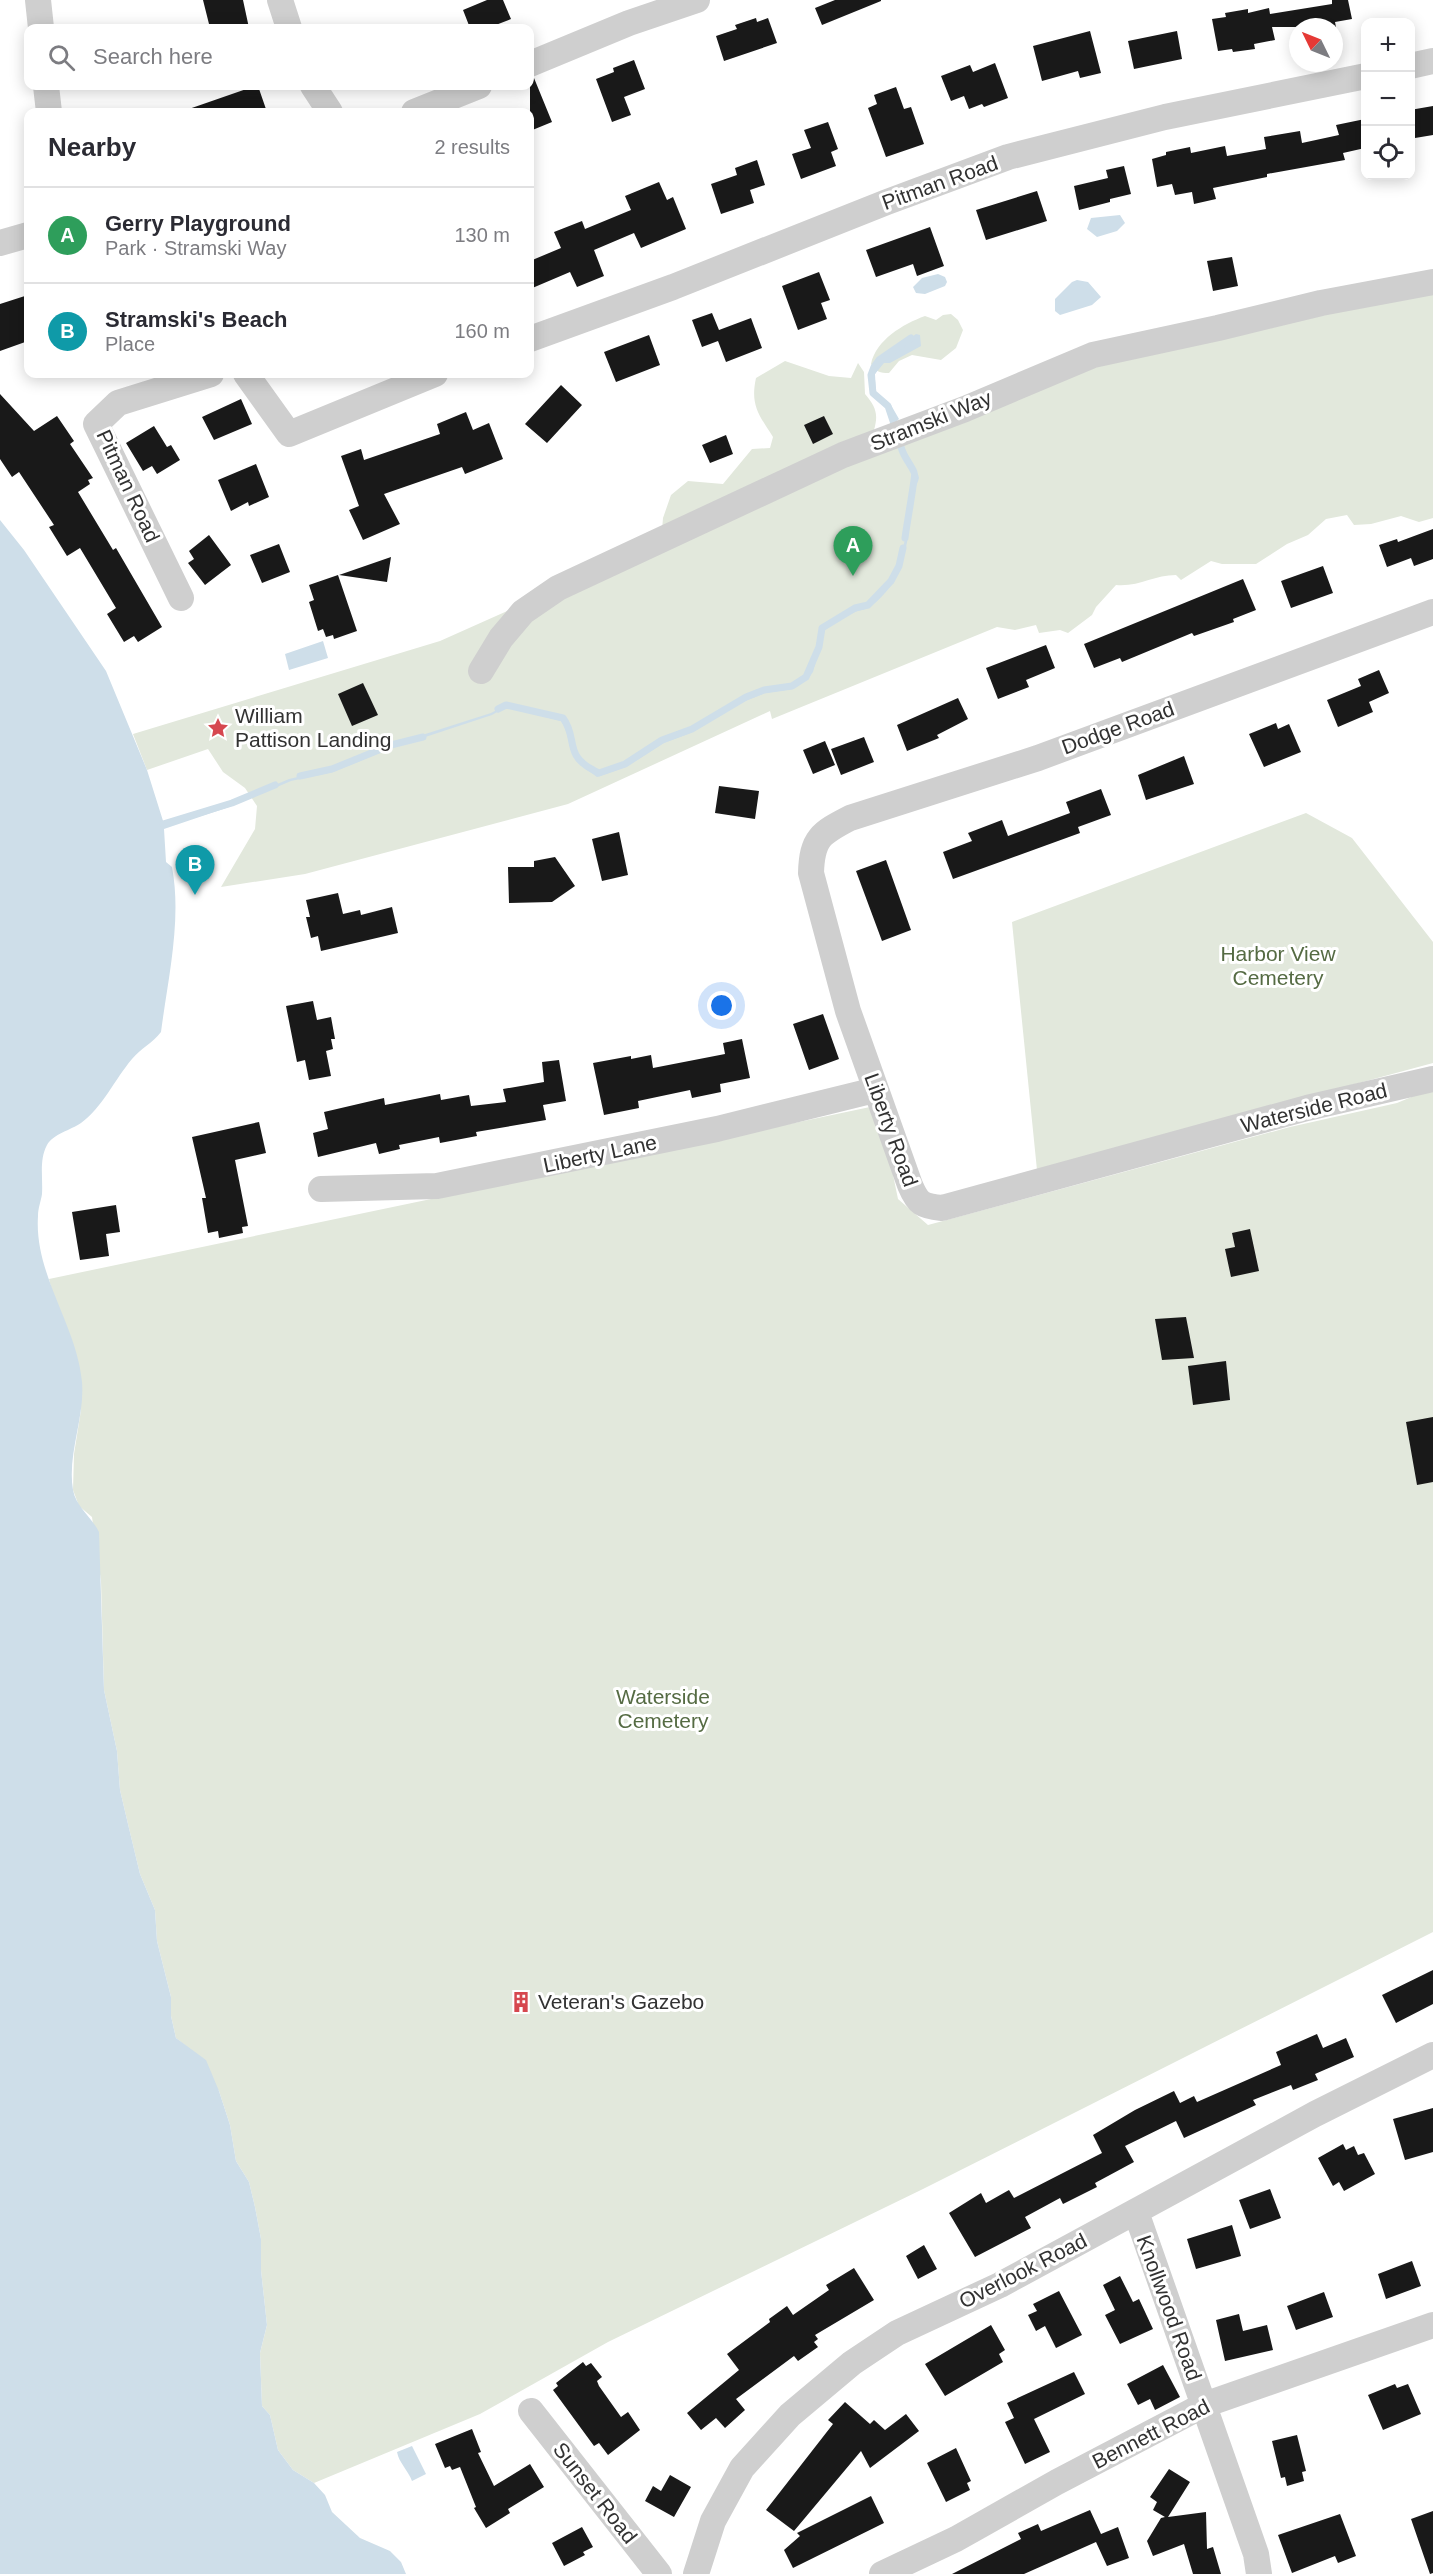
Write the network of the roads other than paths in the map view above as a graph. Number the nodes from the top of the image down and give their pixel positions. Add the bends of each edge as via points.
1 (38, 0) edge
2 (280, 0) edge
3 (697, 0) edge
4 (41, 24) edge
5 (288, 24) edge
6 (1433, 61) edge
7 (534, 62) edge
8 (1415, 65) edge
9 (1361, 77) edge
10 (46, 90) edge
11 (316, 90) edge
12 (469, 90) edge
13 (49, 108) edge
14 (327, 108) edge
15 (424, 108) edge
16 (24, 236) edge
17 (0, 243) edge
18 (1433, 282) edge
19 (534, 338) edge
20 (198, 378) edge
21 (249, 378) edge
22 (425, 378) edge
23 (181, 598) dead end
24 (1433, 612) edge
25 (481, 671) dead end
26 (812, 851) joint
27 (1433, 1079) edge
28 (875, 1090) junction
29 (1194, 1138) joint
30 (321, 1189) dead end
31 (1433, 2055) edge
32 (1136, 2212) junction
33 (1433, 2325) edge
34 (1204, 2405) junction
35 (531, 2411) dead end
36 (659, 2574) edge
37 (696, 2574) edge
38 (882, 2574) edge
39 (1259, 2574) edge

1 - 4 street
2 - 5 street
3 - 7 street
6 - 8 street
9 - 19 street, Pitman Road via 1165,117 1008,157
10 - 13 street
11 - 14 street
12 - 15 street
16 - 17 street
18 - 25 street, Stramski Way via 1093,355 843,455 558,588 523,612
20 - 23 street, Pitman Road via 118,403 96,424
21 - 22 street via 289,434
24 - 26 street, Dodge Road via 1038,758 850,818 823,833
26 - 28 street, Liberty Road via 811,873 848,1011
27 - 29 street, Waterside Road
28 - 29 street, Liberty Road via 917,1200 932,1207 942,1208
28 - 30 street, Liberty Lane via 717,1129 448,1184
31 - 32 street, Overlook Road
32 - 34 street, Knollwood Road
32 - 37 street, Overlook Road via 1000,2286 897,2333 852,2363 790,2415 742,2468 713,2521
33 - 34 street, Bennett Road
34 - 38 street, Bennett Road via 956,2539
34 - 39 street, Knollwood Road via 1256,2554
35 - 36 street, Sunset Road

